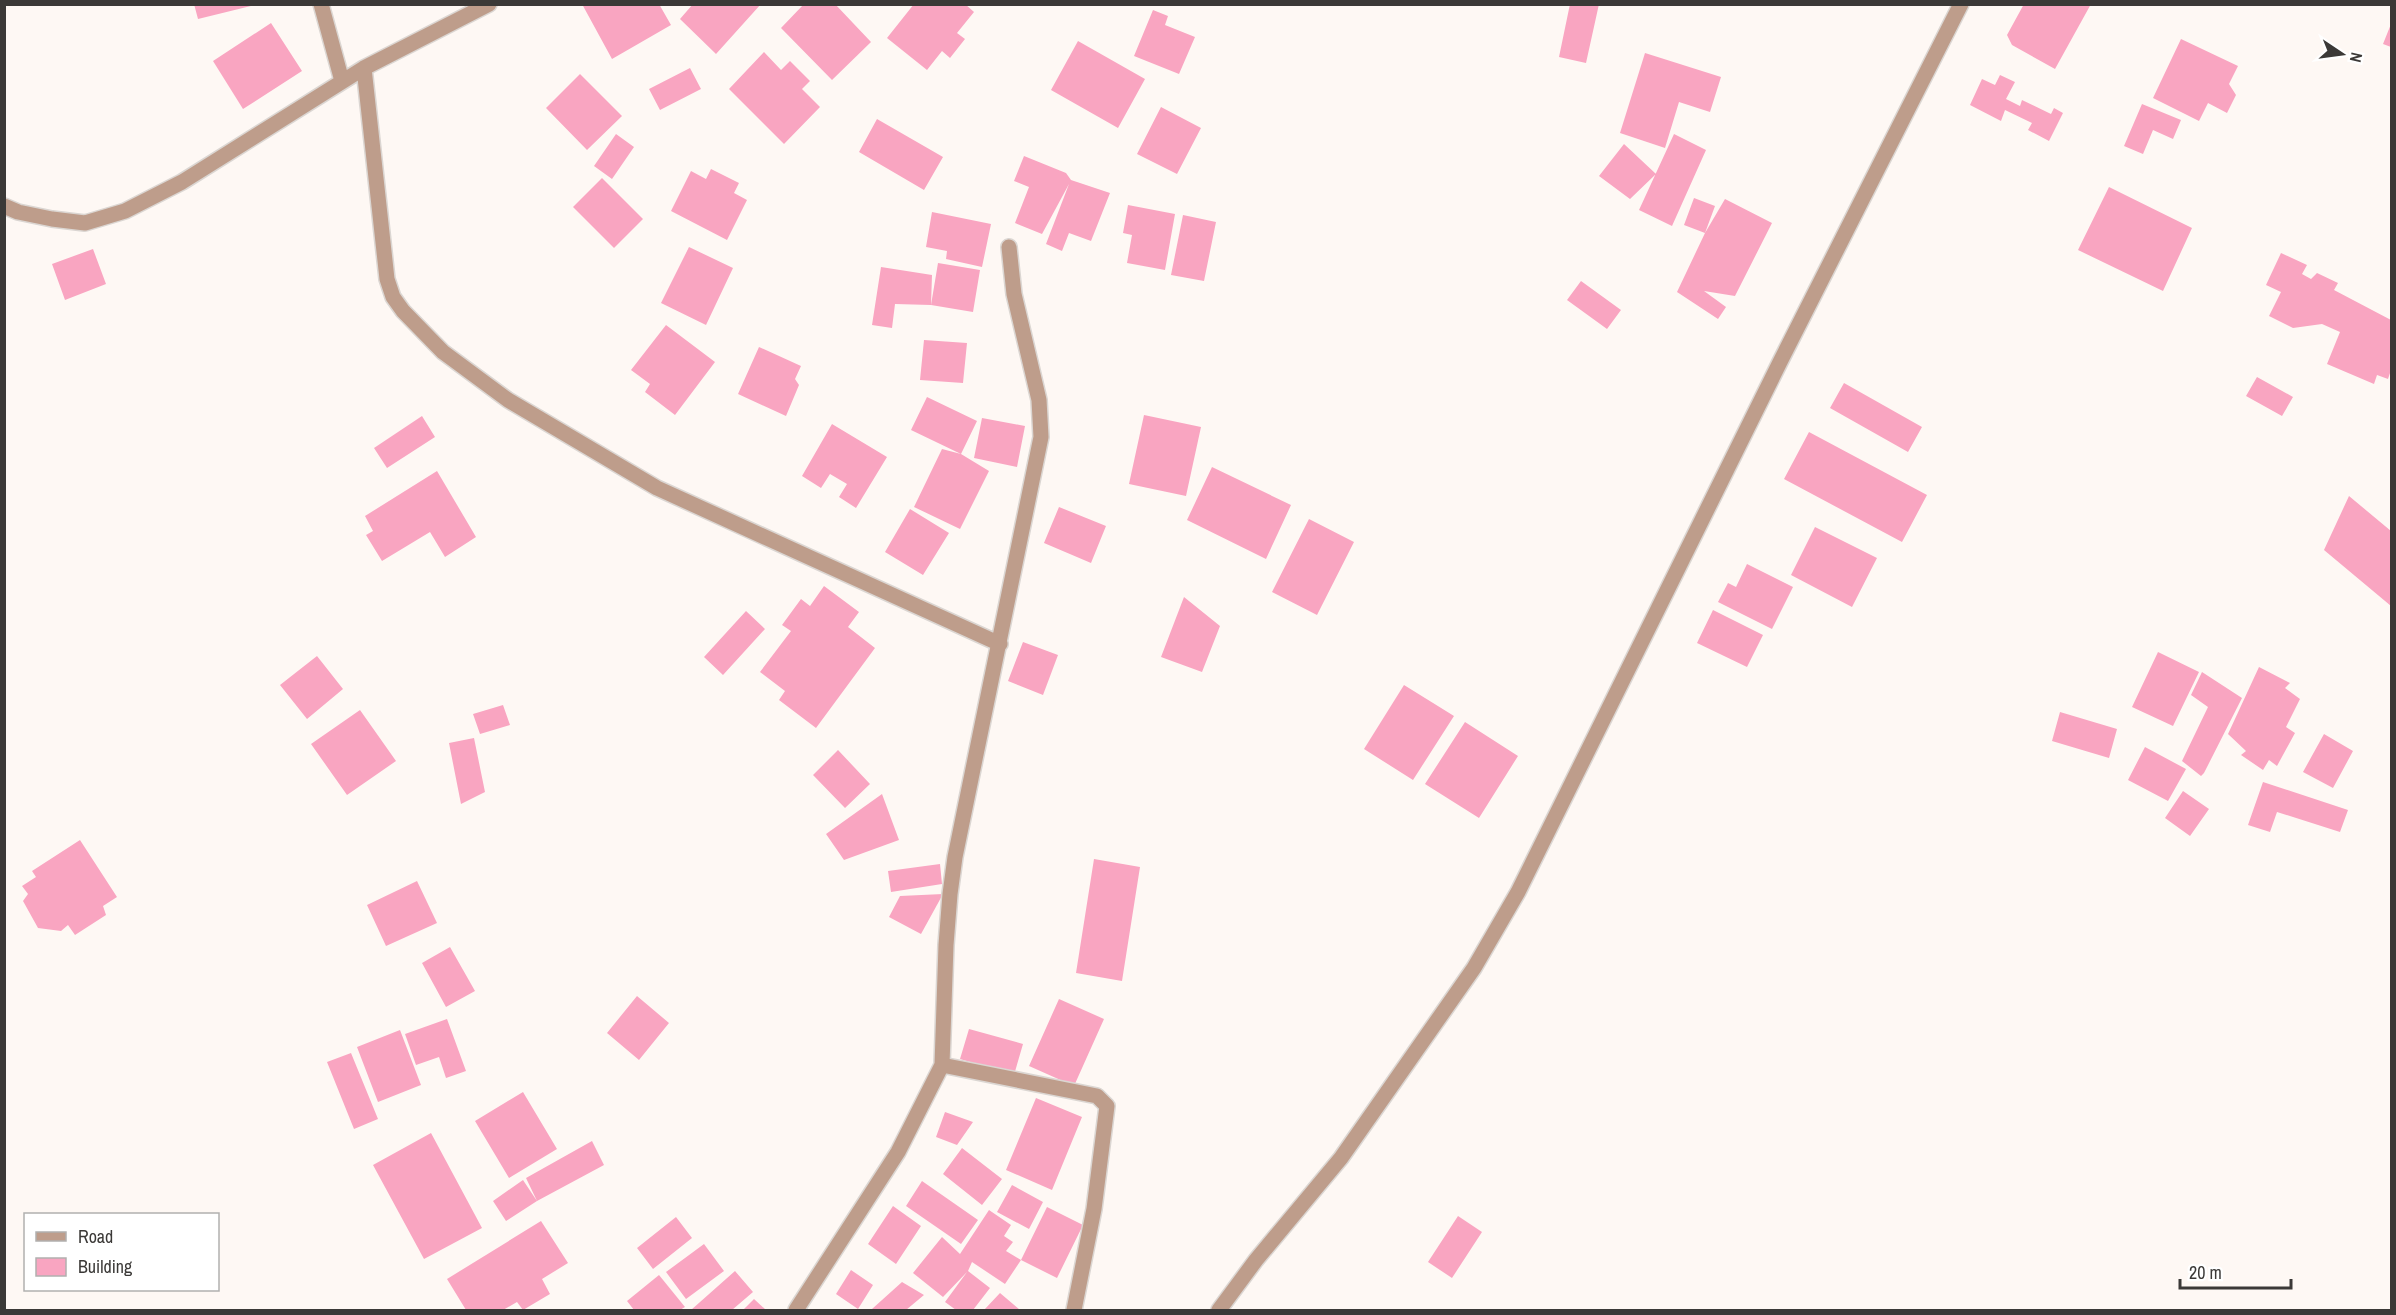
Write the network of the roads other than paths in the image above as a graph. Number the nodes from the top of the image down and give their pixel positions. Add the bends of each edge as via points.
1 (321, 4) edge
2 (489, 4) edge
3 (1961, 4) edge
4 (364, 68) junction
5 (342, 81) junction
6 (4, 206) edge
7 (1009, 247) dead end
8 (1000, 644) junction
9 (942, 1065) junction
10 (796, 1311) edge
11 (1074, 1311) edge
12 (1219, 1311) edge

1 - 5 street
2 - 4 street
3 - 12 street via 1774,372 1518,892 1474,968 1341,1158
4 - 5 street
4 - 8 street via 387,279 402,311 442,352 508,400 657,489
5 - 6 street via 182,182 125,211 85,223 29,215
7 - 8 street via 1014,294 1039,400 1041,437
8 - 9 street via 955,857
9 - 10 street via 898,1152
9 - 11 street via 1097,1096 1107,1106 1094,1209

